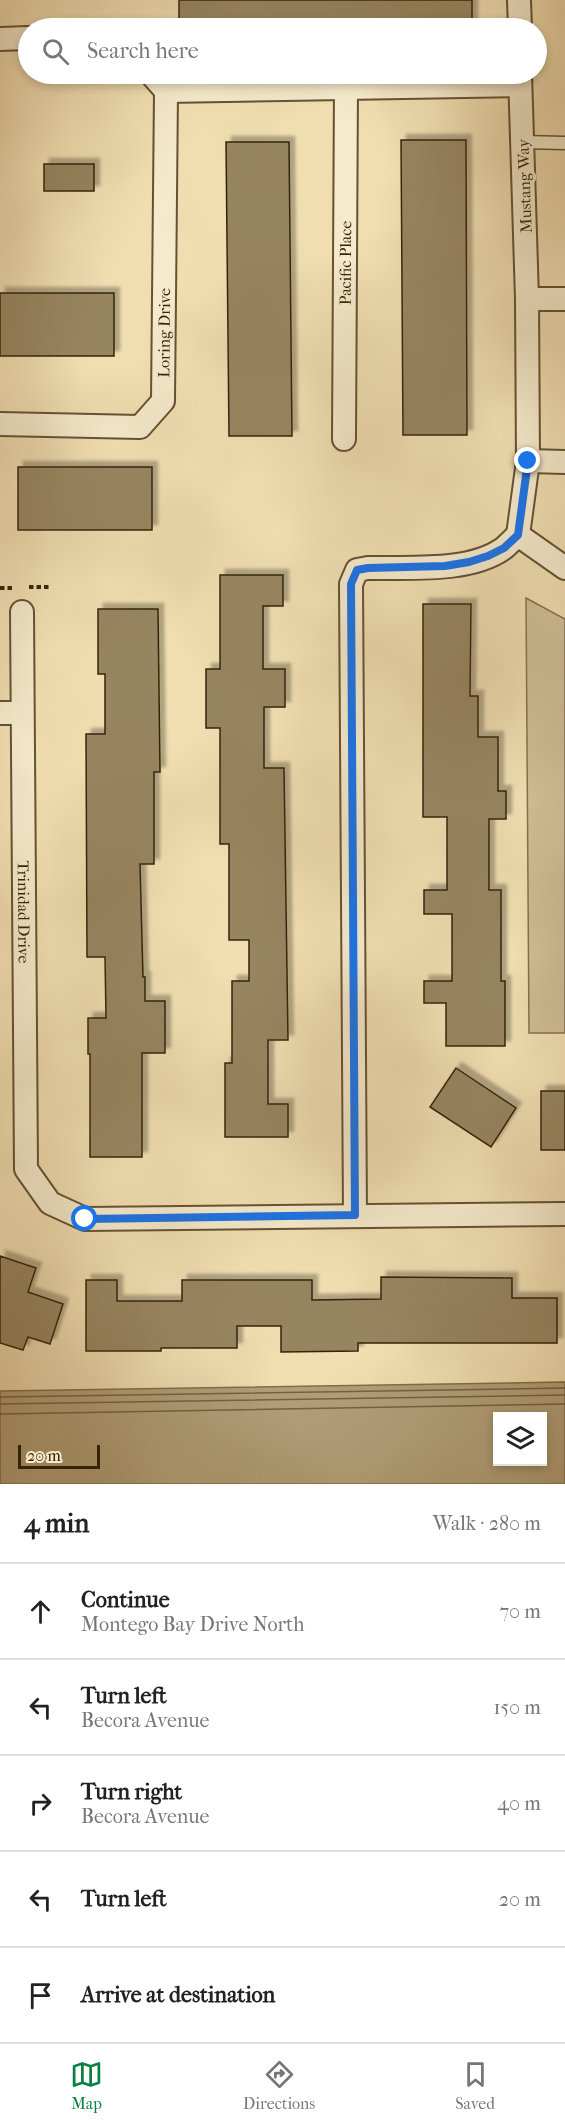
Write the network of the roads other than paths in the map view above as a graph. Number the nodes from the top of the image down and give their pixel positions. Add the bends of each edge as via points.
1 (519, 0) edge
2 (520, 18) edge
3 (18, 38) edge
4 (0, 39) edge
5 (160, 84) edge
6 (411, 84) edge
7 (520, 84) edge
8 (346, 87) junction
9 (166, 91) junction
10 (522, 142) junction
11 (565, 143) edge
12 (527, 299) junction
13 (565, 299) edge
14 (0, 424) edge
15 (344, 439) dead end
16 (528, 461) junction
17 (565, 462) edge
18 (518, 535) junction
19 (565, 568) edge
20 (22, 612) dead end
21 (11, 713) edge
22 (565, 1214) edge
23 (355, 1215) junction

1 - 2 street
3 - 4 street
5 - 9 street
6 - 8 street
7 - 10 street, Mustang Way
8 - 9 street
8 - 15 street, Pacific Place
9 - 14 street, Loring Drive via 164,401 140,427
10 - 11 lane
10 - 12 street, Mustang Way
12 - 13 street
12 - 16 street, Mustang Way
16 - 17 street
16 - 18 street, Mustang Way
18 - 19 street
18 - 23 street via 504,548 469,562 357,570 351,584
20 - 21 street, Trinidad Drive
21 - 23 street, Trinidad Drive via 26,1169 50,1203 85,1219
22 - 23 street

